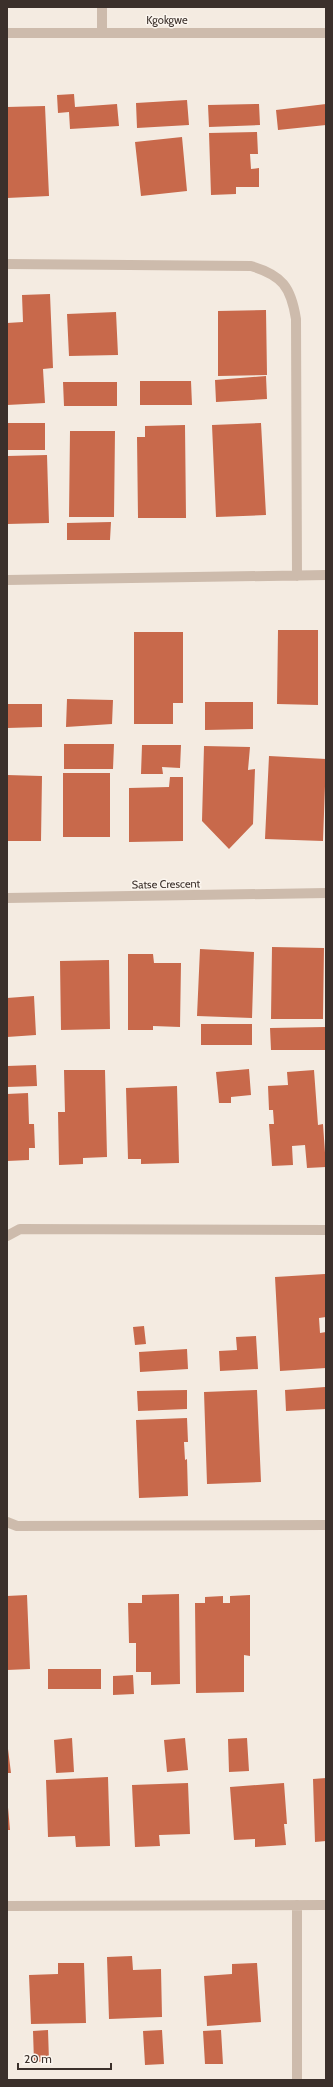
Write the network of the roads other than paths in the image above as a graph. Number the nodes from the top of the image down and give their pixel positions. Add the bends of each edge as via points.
1 (102, 7) edge
2 (102, 32) junction
3 (7, 33) edge
4 (326, 33) edge
5 (7, 264) edge
6 (326, 575) edge
7 (297, 576) junction
8 (7, 580) edge
9 (326, 894) edge
10 (7, 898) edge
11 (326, 1230) edge
12 (7, 1236) edge
13 (7, 1522) edge
14 (326, 1526) edge
15 (297, 1905) junction
16 (326, 1905) edge
17 (7, 1906) edge
18 (297, 2080) edge

1 - 2 street
2 - 3 street, Kgokgwe
2 - 4 street, Kgokgwe
5 - 7 street via 251,266 268,271 281,280 293,300 296,319
6 - 7 street
7 - 8 street
9 - 10 street, Satse Crescent
11 - 12 street via 20,1229
13 - 14 street via 17,1526
15 - 16 street
15 - 17 street
15 - 18 street

